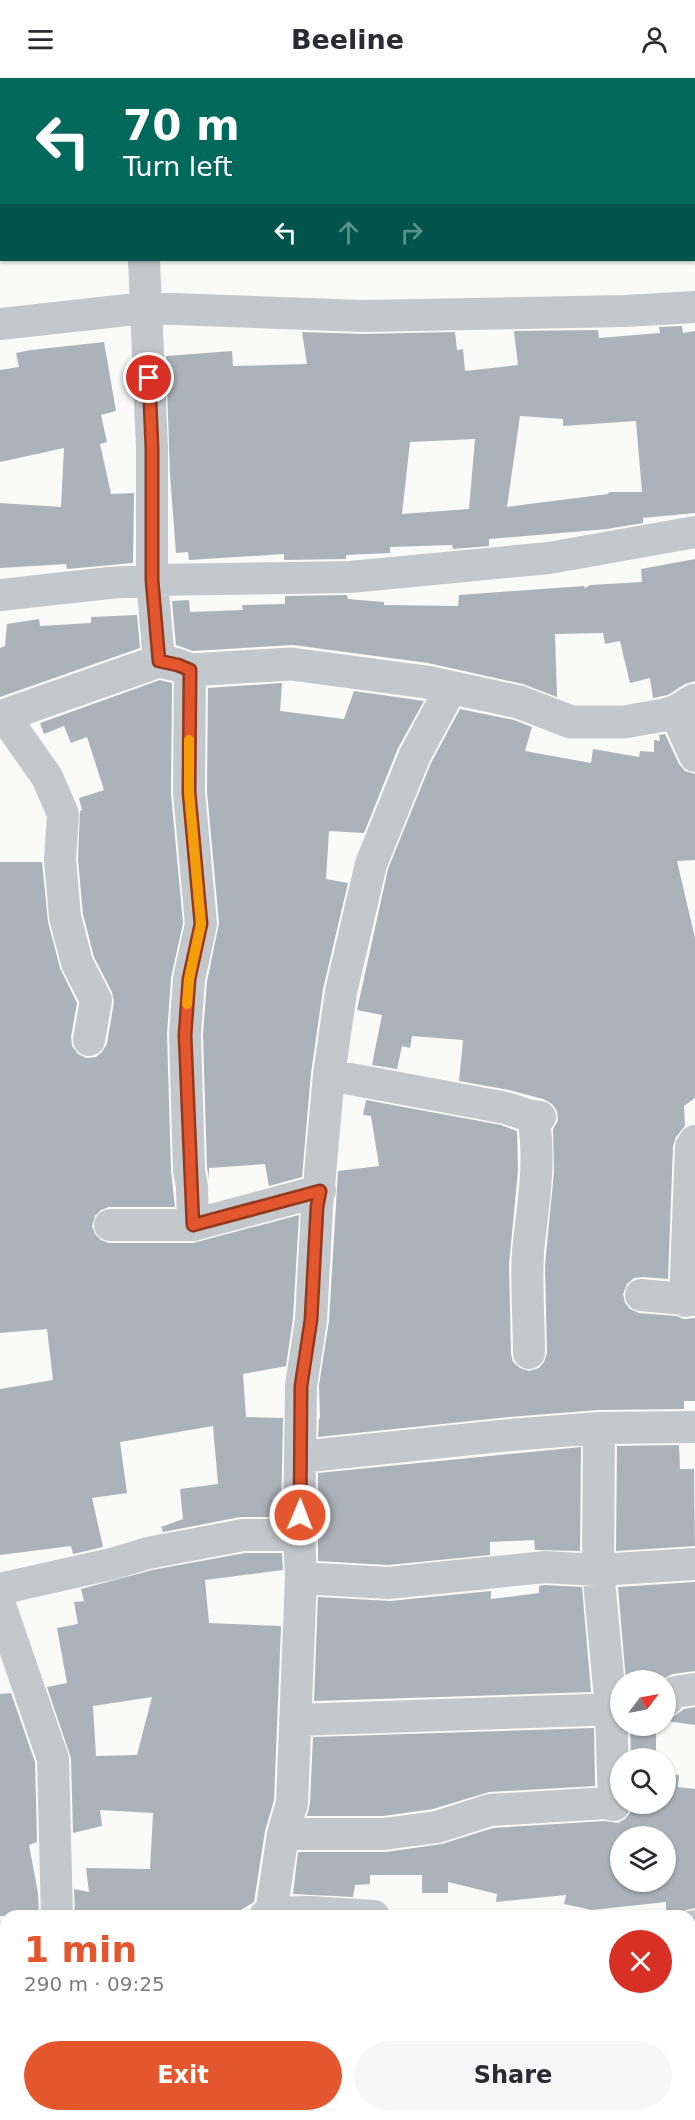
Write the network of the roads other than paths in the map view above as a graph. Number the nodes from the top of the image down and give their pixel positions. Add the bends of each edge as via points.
1 (144, 261) edge
2 (695, 307) edge
3 (145, 308) junction
4 (0, 324) edge
5 (695, 532) edge
6 (152, 580) junction
7 (0, 595) edge
8 (175, 665) junction
9 (451, 688) junction
10 (685, 706) edge
11 (2, 717) edge
12 (695, 756) edge
13 (89, 1040) dead end
14 (329, 1075) junction
15 (695, 1141) edge
16 (320, 1191) junction
17 (110, 1225) dead end
18 (193, 1225) junction
19 (641, 1295) dead end
20 (690, 1300) edge
21 (529, 1353) dead end
22 (695, 1427) edge
23 (599, 1428) junction
24 (300, 1457) junction
25 (299, 1535) junction
26 (695, 1564) edge
27 (598, 1570) junction
28 (301, 1578) junction
29 (0, 1589) edge
30 (0, 1605) edge
31 (611, 1670) edge
32 (695, 1689) edge
33 (676, 1692) edge
34 (610, 1709) edge
35 (295, 1720) junction
36 (615, 1736) edge
37 (283, 1834) junction
38 (57, 1910) edge
39 (269, 1910) edge

1 - 3 street
2 - 3 street via 363,316
3 - 4 street
3 - 6 street via 152,448
5 - 6 street via 549,558 350,577
6 - 7 street
6 - 8 street
8 - 9 street via 291,664
8 - 11 street
8 - 18 street via 201,924 189,979 185,1035
9 - 10 street via 519,702 571,722 624,722
9 - 14 street via 415,755 371,864 341,992
10 - 12 street
11 - 13 street via 47,777 63,814 60,858 65,917 77,963 96,1000
14 - 16 street
14 - 21 street via 540,1117 534,1124 536,1149 528,1254
15 - 20 street via 691,1148
16 - 18 street
16 - 24 street via 311,1320 301,1386
17 - 18 street
19 - 20 street
22 - 23 street
23 - 24 street
23 - 27 street
24 - 25 street
25 - 28 street
25 - 29 street via 243,1535 148,1553
26 - 27 street
27 - 28 street via 545,1567 388,1583
27 - 31 street
28 - 35 street
30 - 38 street via 53,1759
32 - 33 street
34 - 35 street
35 - 37 street via 292,1803
36 - 37 street via 614,1805 490,1810 437,1827 384,1834
37 - 39 street

